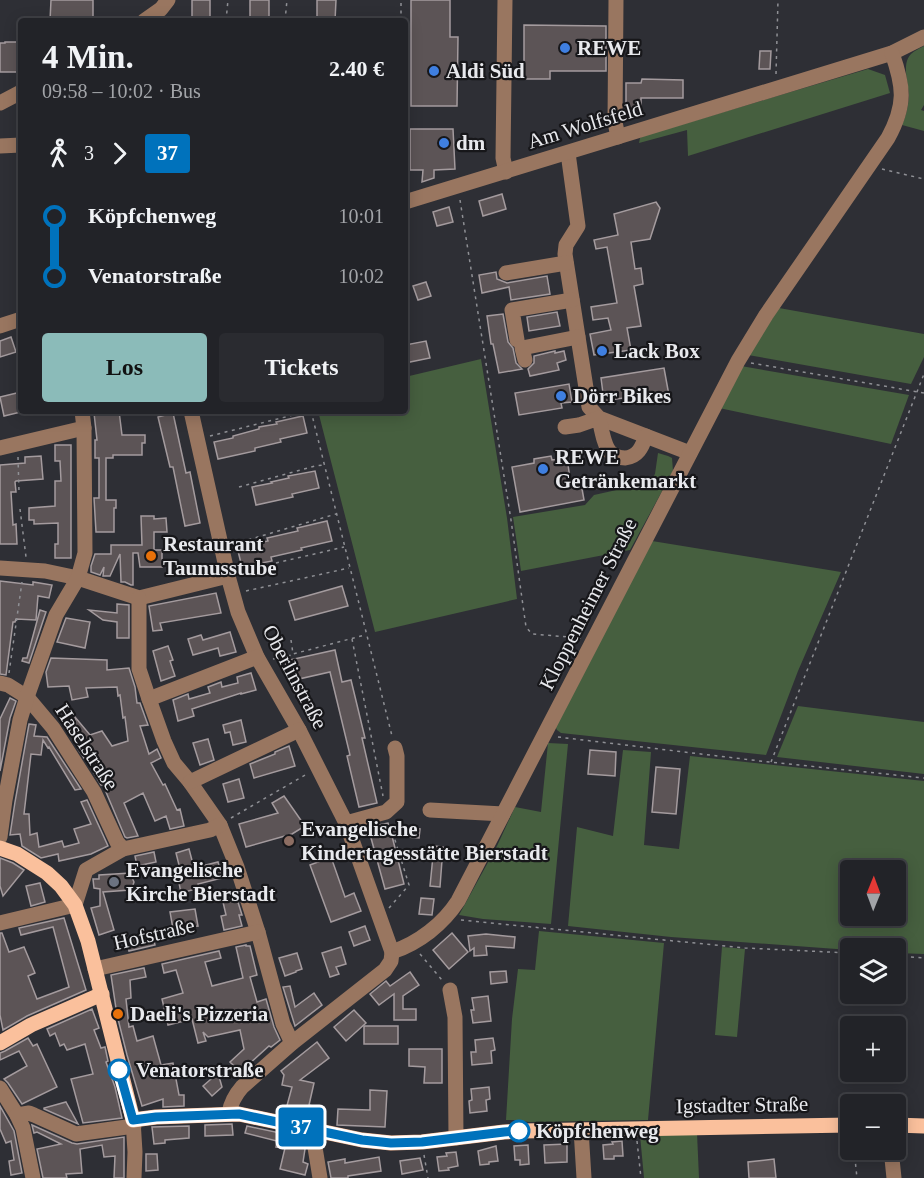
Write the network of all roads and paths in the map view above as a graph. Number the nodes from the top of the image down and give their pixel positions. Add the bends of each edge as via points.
1 (168, 0) edge
2 (228, 0) edge
3 (287, 0) edge
4 (401, 0) edge
5 (505, 0) edge
6 (616, 0) edge
7 (778, 0) edge
8 (148, 18) edge
9 (226, 18) edge
10 (285, 18) edge
11 (400, 18) edge
12 (924, 37) edge
13 (892, 53) junction
14 (776, 82) junction
15 (18, 94) edge
16 (0, 103) edge
17 (618, 137) junction
18 (18, 145) edge
19 (0, 146) edge
20 (568, 153) junction
21 (869, 166) junction
22 (506, 172) junction
23 (924, 179) edge
24 (458, 186) junction
25 (408, 201) edge
26 (566, 263) junction
27 (506, 273) dead end
28 (572, 300) junction
29 (18, 320) edge
30 (0, 324) edge
31 (578, 337) junction
32 (517, 340) dead end
33 (525, 360) dead end
34 (738, 361) junction
35 (924, 374) edge
36 (917, 392) junction
37 (924, 393) edge
38 (82, 414) edge
39 (192, 414) edge
40 (298, 414) edge
41 (311, 414) edge
42 (599, 418) junction
43 (565, 427) dead end
44 (84, 428) junction
45 (646, 436) junction
46 (197, 439) junction
47 (17, 444) junction
48 (0, 448) edge
49 (690, 453) junction
50 (325, 465) junction
51 (239, 487) dead end
52 (19, 492) dead end
53 (20, 510) dead end
54 (337, 514) junction
55 (345, 547) junction
56 (222, 548) junction
57 (276, 563) dead end
58 (0, 568) edge
59 (350, 568) junction
60 (25, 570) junction
61 (228, 576) junction
62 (78, 578) junction
63 (233, 594) junction
64 (139, 598) junction
65 (366, 635) junction
66 (352, 639) junction
67 (594, 639) junction
68 (291, 640) dead end
69 (292, 654) junction
70 (259, 660) junction
71 (4, 684) edge
72 (27, 697) junction
73 (149, 699) junction
74 (299, 730) junction
75 (544, 735) junction
76 (395, 748) joint
77 (771, 762) junction
78 (319, 767) junction
79 (924, 778) edge
80 (190, 782) junction
81 (3, 799) edge
82 (430, 810) dead end
83 (386, 812) junction
84 (503, 814) junction
85 (346, 823) junction
86 (220, 825) junction
87 (0, 837) edge
88 (0, 848) edge
89 (123, 849) junction
90 (75, 905) junction
91 (451, 912) junction
92 (380, 918) junction
93 (0, 923) edge
94 (258, 932) junction
95 (412, 944) junction
96 (392, 952) junction
97 (840, 953) edge
98 (906, 957) edge
99 (924, 958) edge
100 (95, 969) junction
101 (450, 990) joint
102 (102, 994) junction
103 (0, 1043) edge
104 (292, 1043) junction
105 (0, 1088) edge
106 (229, 1113) junction
107 (17, 1115) junction
108 (134, 1123) junction
109 (840, 1125) edge
110 (906, 1125) edge
111 (924, 1126) edge
112 (636, 1128) junction
113 (312, 1129) junction
114 (581, 1129) junction
115 (456, 1138) junction
116 (422, 1142) junction
117 (855, 1160) edge
118 (892, 1160) edge
119 (33, 1178) edge
120 (134, 1178) edge
121 (320, 1178) edge
122 (428, 1178) edge
123 (584, 1178) edge
124 (641, 1178) edge
125 (857, 1178) edge
126 (894, 1178) edge

1 - 8 street
2 - 9 path
3 - 10 path
4 - 11 path
5 - 22 street
6 - 17 street
7 - 14 path
12 - 13 street, Am Wolfsfeld
13 - 14 street, Am Wolfsfeld
13 - 21 street, Kloppenheimer Straße via 902,89 899,116
14 - 17 street, Am Wolfsfeld
15 - 16 street
17 - 20 street, Am Wolfsfeld
18 - 19 street
20 - 22 street, Am Wolfsfeld
20 - 26 street via 578,226 565,248
21 - 23 path
21 - 34 street, Kloppenheimer Straße
22 - 24 street, Am Wolfsfeld
24 - 25 street, Am Wolfsfeld
24 - 67 path via 526,627 532,634
26 - 27 street
26 - 28 street
28 - 31 street
28 - 32 street via 512,310
29 - 30 street
31 - 33 street via 522,348
31 - 42 street via 590,407
34 - 36 path
34 - 49 street, Kloppenheimer Straße
35 - 36 path
36 - 37 path
36 - 77 path
38 - 44 street
39 - 46 street, Oberlinstraße
40 - 46 path
41 - 50 path
42 - 43 street
42 - 45 street
42 - 45 street via 610,453 621,458 633,457
44 - 47 street
44 - 62 street via 85,553
45 - 49 street
46 - 56 street, Oberlinstraße
47 - 48 street
47 - 52 path
49 - 67 street, Kloppenheimer Straße
50 - 51 path
50 - 54 path
53 - 60 path
54 - 55 path
54 - 56 path
55 - 57 path
55 - 59 path
56 - 61 street, Oberlinstraße
58 - 60 street
59 - 63 path
59 - 65 path
60 - 62 street
60 - 71 path
61 - 63 street, Oberlinstraße
61 - 64 street
62 - 64 street
62 - 72 street via 56,615
63 - 70 street, Oberlinstraße
64 - 73 street via 139,669
65 - 66 path
65 - 76 path
66 - 69 path
66 - 83 path
67 - 75 street, Kloppenheimer Straße
68 - 69 path
69 - 70 path
70 - 73 street
70 - 74 street, Oberlinstraße
71 - 72 street, Haselstraße
72 - 81 street
72 - 89 street, Haselstraße via 53,728 94,792
73 - 80 street via 174,763
74 - 78 street, Oberlinstraße
74 - 80 street
75 - 77 path
75 - 84 street, Kloppenheimer Straße
76 - 83 street via 397,802
77 - 79 path
78 - 85 street, Oberlinstraße
78 - 86 path
80 - 86 street
81 - 87 street
82 - 84 street
83 - 85 street
83 - 92 path via 409,885
84 - 91 street, Kloppenheimer Straße
85 - 92 street, Oberlinstraße
86 - 89 street
86 - 94 street
88 - 90 main road via 47,873
89 - 90 street via 86,870
90 - 93 street
90 - 100 main road
91 - 95 street, Kloppenheimer Straße
91 - 97 path via 460,920 492,924 745,948
92 - 96 street, Oberlinstraße
94 - 100 street, Hofstraße
94 - 104 street via 283,1024
95 - 96 street, Kloppenheimer Straße
95 - 101 path
96 - 104 street via 392,961 385,970
98 - 99 path
100 - 102 main road
101 - 115 street via 455,1017
102 - 103 main road
102 - 108 main road
104 - 106 street via 236,1095
105 - 107 street
106 - 108 main road, Igstadter Straße via 156,1117
106 - 113 main road, Igstadter Straße
107 - 108 street via 29,1113 76,1134
107 - 119 street via 26,1136
108 - 120 street
109 - 112 main road, Igstadter Straße
110 - 111 main road
112 - 114 main road, Igstadter Straße
112 - 124 path
113 - 116 main road, Igstadter Straße via 362,1140
113 - 121 street
114 - 115 main road, Igstadter Straße
114 - 123 street
115 - 116 main road, Igstadter Straße
116 - 122 path
117 - 125 path
118 - 126 street

